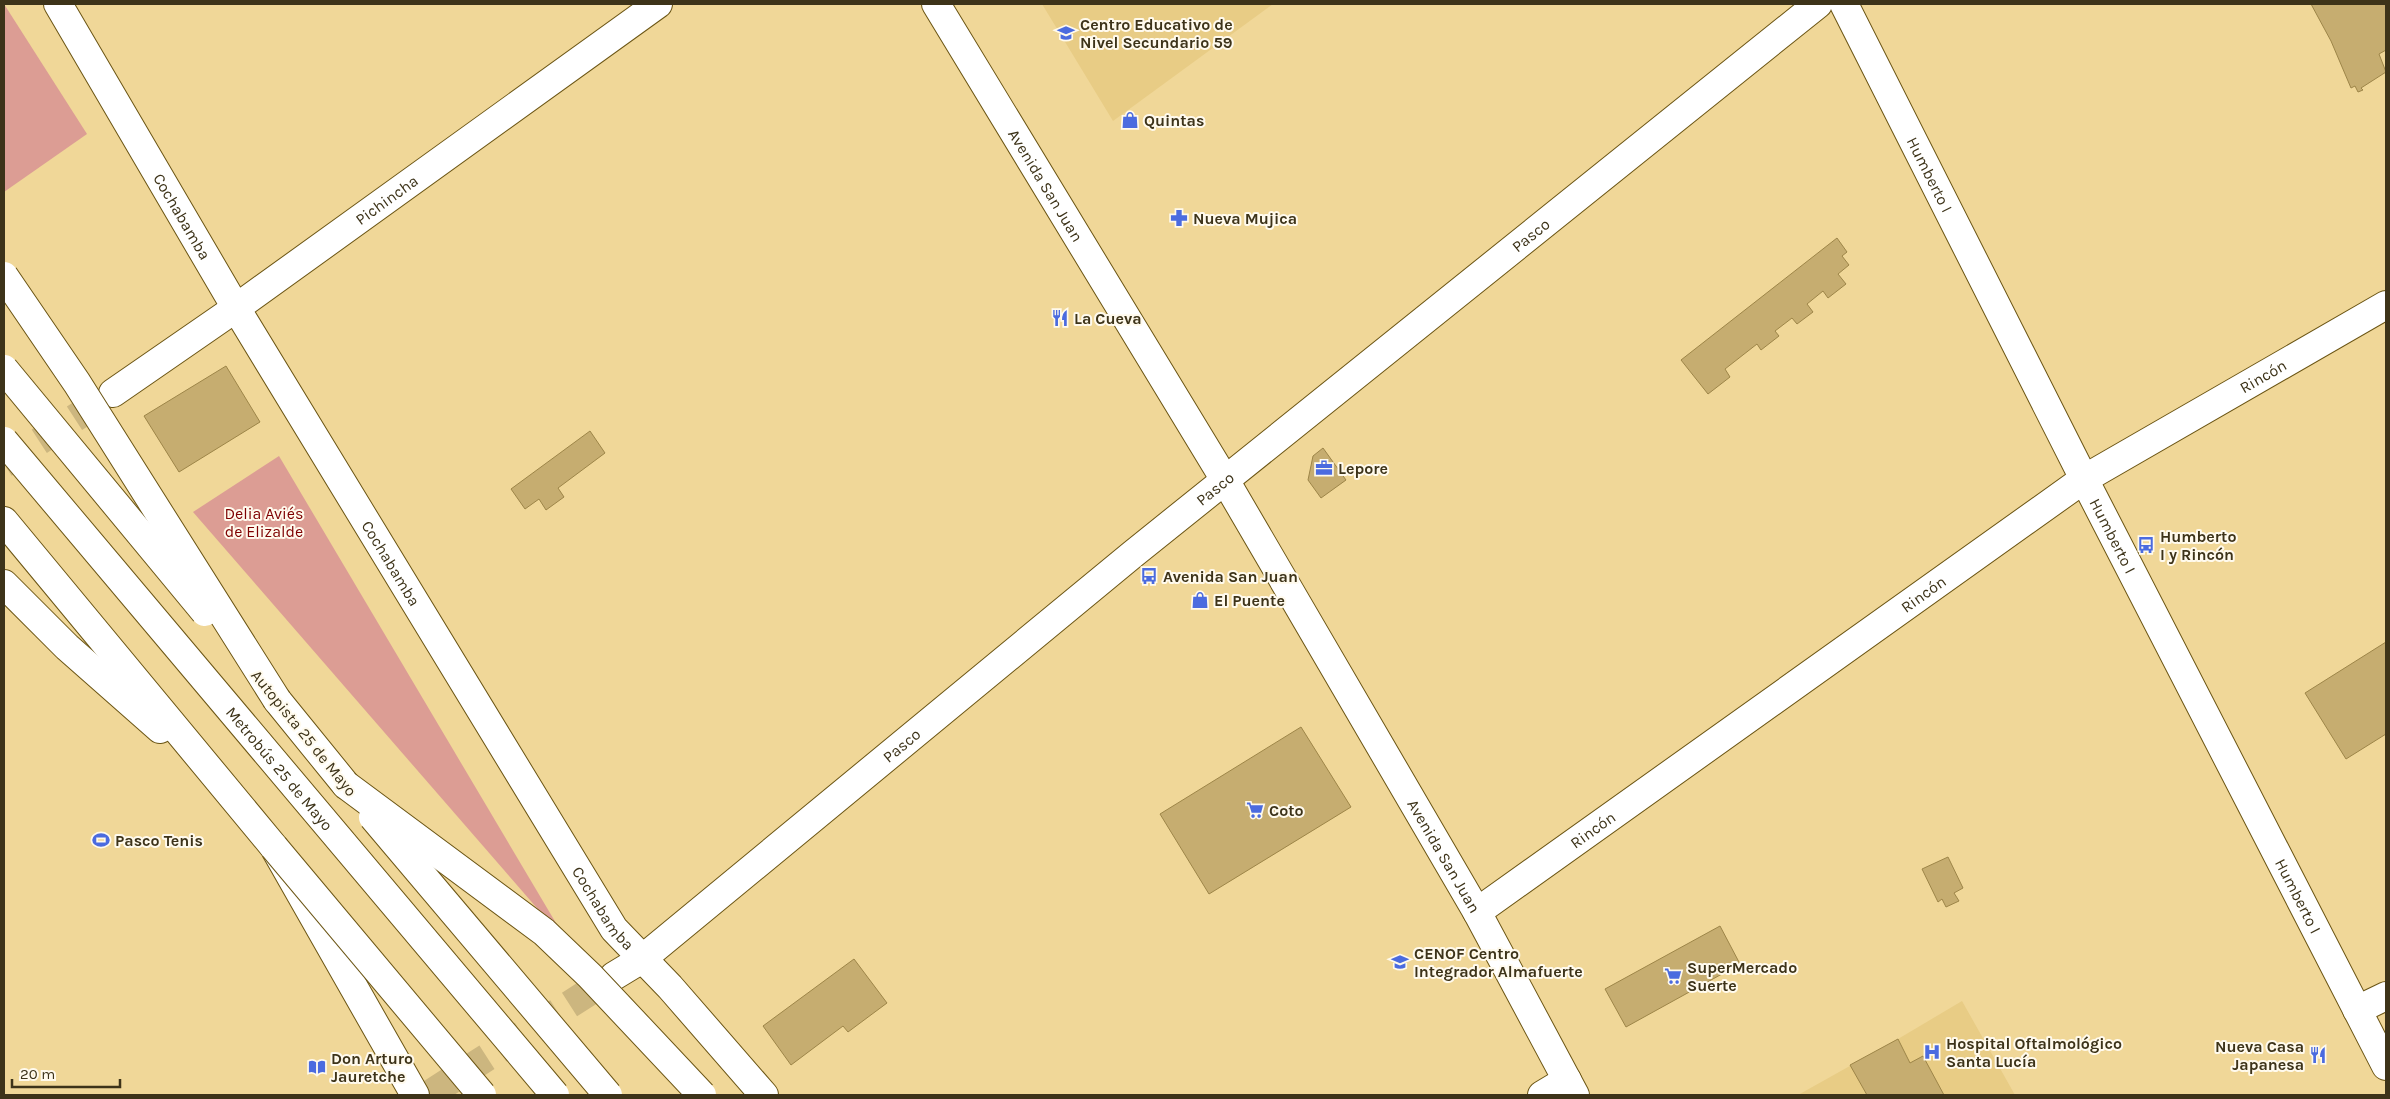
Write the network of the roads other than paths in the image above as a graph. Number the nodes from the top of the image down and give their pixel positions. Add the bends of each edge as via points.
1 (58, 4) edge
2 (658, 4) edge
3 (936, 4) edge
4 (1818, 4) edge
5 (1844, 4) edge
6 (4, 276) edge
7 (2386, 305) edge
8 (236, 308) junction
9 (4, 369) edge
10 (113, 393) tunnel mouth
11 (4, 441) edge
12 (2084, 479) junction
13 (1225, 480) junction
14 (4, 521) edge
15 (4, 584) edge
16 (277, 700) junction
17 (206, 764) junction
18 (346, 785) junction
19 (274, 847) junction
20 (1477, 912) junction
21 (642, 958) junction
22 (614, 976) tunnel mouth
23 (2386, 996) edge
24 (2357, 1010) junction
25 (2386, 1066) edge
26 (1571, 1088) edge
27 (415, 1095) edge
28 (482, 1095) edge
29 (555, 1095) edge
30 (608, 1095) edge
31 (702, 1095) edge
32 (764, 1095) edge
33 (1542, 1095) edge

1 - 8 main road, Cochabamba
2 - 8 main road, Pichincha
3 - 13 main road, Avenida San Juan
4 - 13 main road, Pasco
5 - 12 main road, Humberto I
6 - 16 main road, bridge via 87,398
7 - 12 main road, Rincón
8 - 10 main road, Pichincha
8 - 21 main road, Cochabamba via 614,930
9 - 16 main road, Autopista 25 de Mayo, bridge
11 - 29 main road, Metrobús 25 de Mayo, bridge
12 - 20 main road, Rincón
12 - 24 main road, Humberto I
13 - 20 main road, Avenida San Juan
13 - 21 main road, Pasco
14 - 17 main road
15 - 17 main road via 110,687
16 - 18 main road, Autopista 25 de Mayo
17 - 19 main road
18 - 30 main road, Autopista 25 de Mayo, bridge
18 - 31 main road, bridge via 544,932
19 - 27 main road, bridge
19 - 28 main road, bridge
20 - 26 main road, Avenida San Juan
21 - 22 main road, Pasco
21 - 32 main road, Cochabamba
23 - 24 main road
24 - 25 main road, Humberto I
26 - 33 main road

